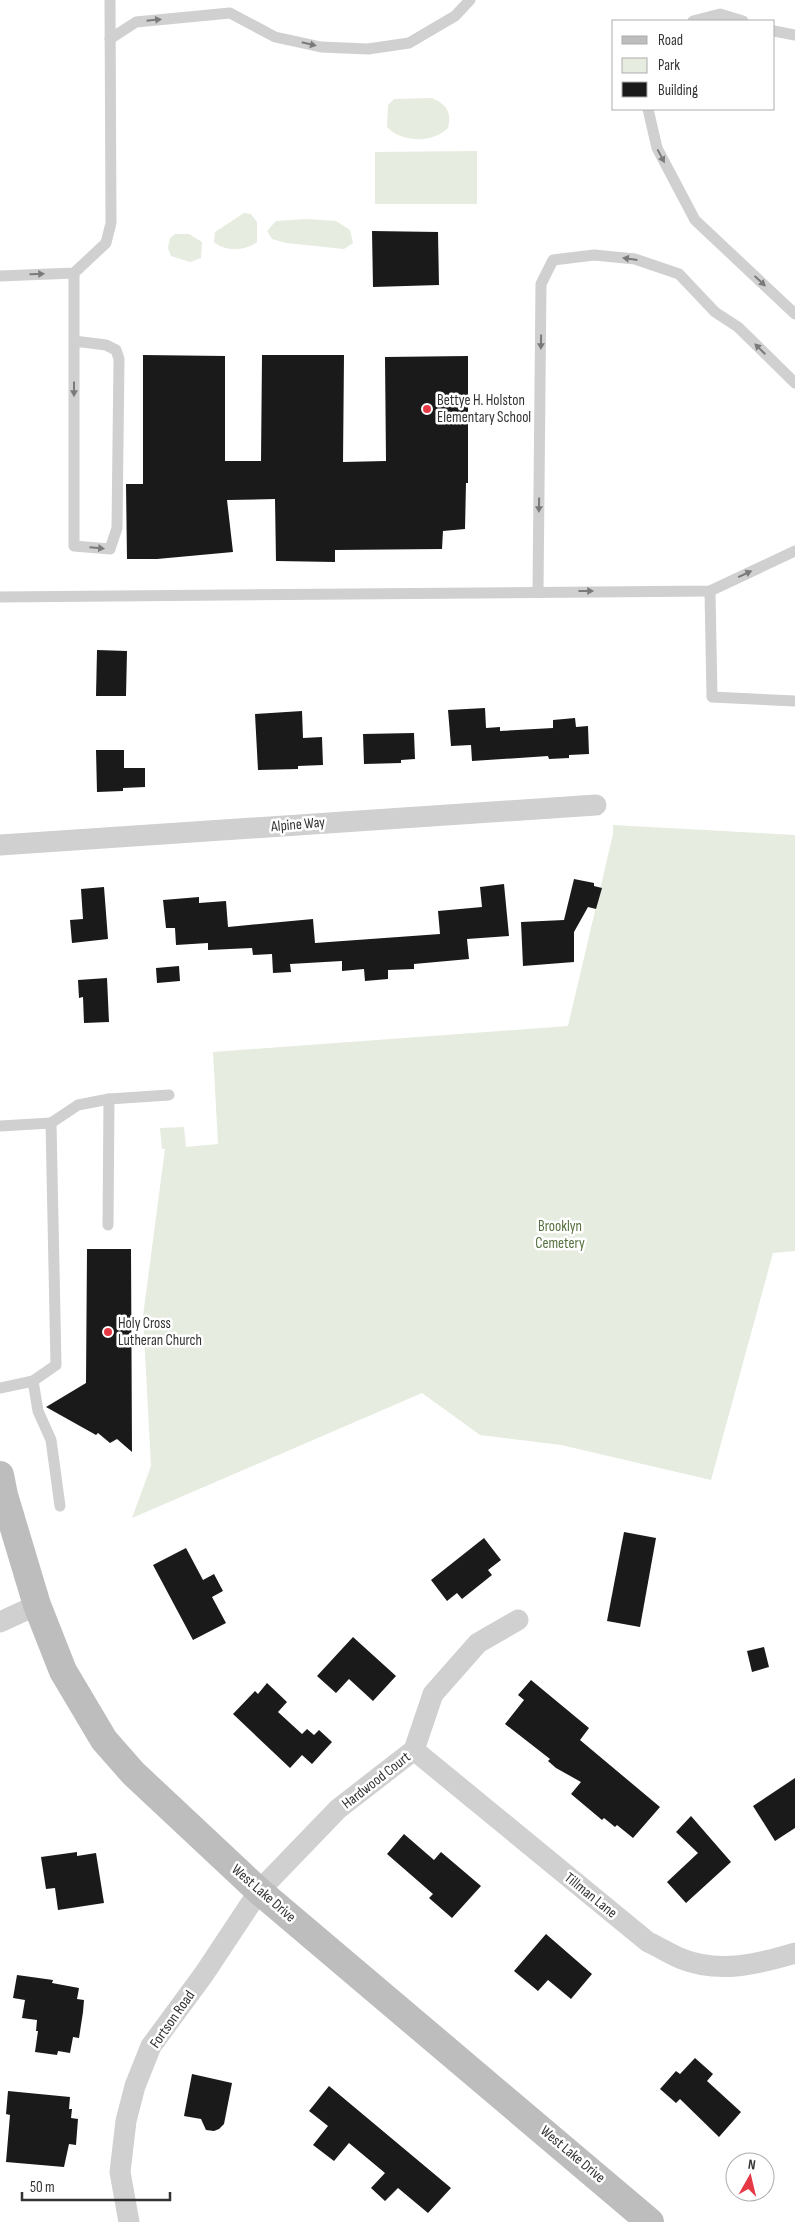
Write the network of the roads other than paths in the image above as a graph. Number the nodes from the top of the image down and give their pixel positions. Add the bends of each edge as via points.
1 (110, 0) edge
2 (470, 0) edge
3 (697, 20) edge
4 (740, 20) edge
5 (775, 31) edge
6 (795, 35) edge
7 (110, 39) junction
8 (648, 110) edge
9 (74, 273) junction
10 (0, 276) edge
11 (795, 314) edge
12 (74, 340) junction
13 (795, 384) edge
14 (795, 551) edge
15 (710, 591) junction
16 (538, 592) junction
17 (0, 597) edge
18 (795, 701) edge
19 (596, 805) dead end
20 (0, 845) edge
21 (169, 1095) dead end
22 (109, 1099) junction
23 (51, 1123) junction
24 (0, 1126) edge
25 (108, 1225) dead end
26 (33, 1381) junction
27 (0, 1388) edge
28 (0, 1475) edge
29 (60, 1506) dead end
30 (37, 1605) junction
31 (518, 1620) dead end
32 (0, 1622) edge
33 (414, 1750) junction
34 (259, 1891) junction
35 (795, 1953) edge
36 (128, 2222) edge
37 (650, 2222) edge

1 - 7 lane
7 -> 2 lane via 136,22 230,13 276,36 321,47 368,48 409,43 455,16
3 - 4 lane via 720,14
5 - 6 lane
7 - 9 lane via 112,223 106,243
8 -> 11 lane via 657,148 695,220
10 -> 9 lane
9 - 12 lane
12 -> 12 lane via 74,546 110,549 117,528 119,359 116,350 106,345
13 -> 16 lane via 738,327 715,312 679,274 635,259 594,255 553,260 541,284
15 -> 14 lane
16 -> 15 lane
15 - 18 lane via 712,697
16 - 17 lane
19 - 20 street, Alpine Way
21 - 22 lane
22 - 23 lane via 78,1106
22 - 25 lane
23 - 24 lane
23 - 26 lane via 56,1365
26 - 27 lane
26 - 29 lane via 38,1411 51,1440
28 - 30 main road, West Lake Drive
30 - 32 street
30 - 34 main road, West Lake Drive via 63,1672 104,1740 150,1790
31 - 33 street, Hardwood Court via 478,1643 433,1694
33 - 34 street, Hardwood Court via 338,1809
33 - 35 street, Tillman Lane via 648,1942 683,1959 709,1966 754,1966
34 - 36 street, Fortson Road via 151,2046 126,2121 120,2172
34 - 37 main road, West Lake Drive

